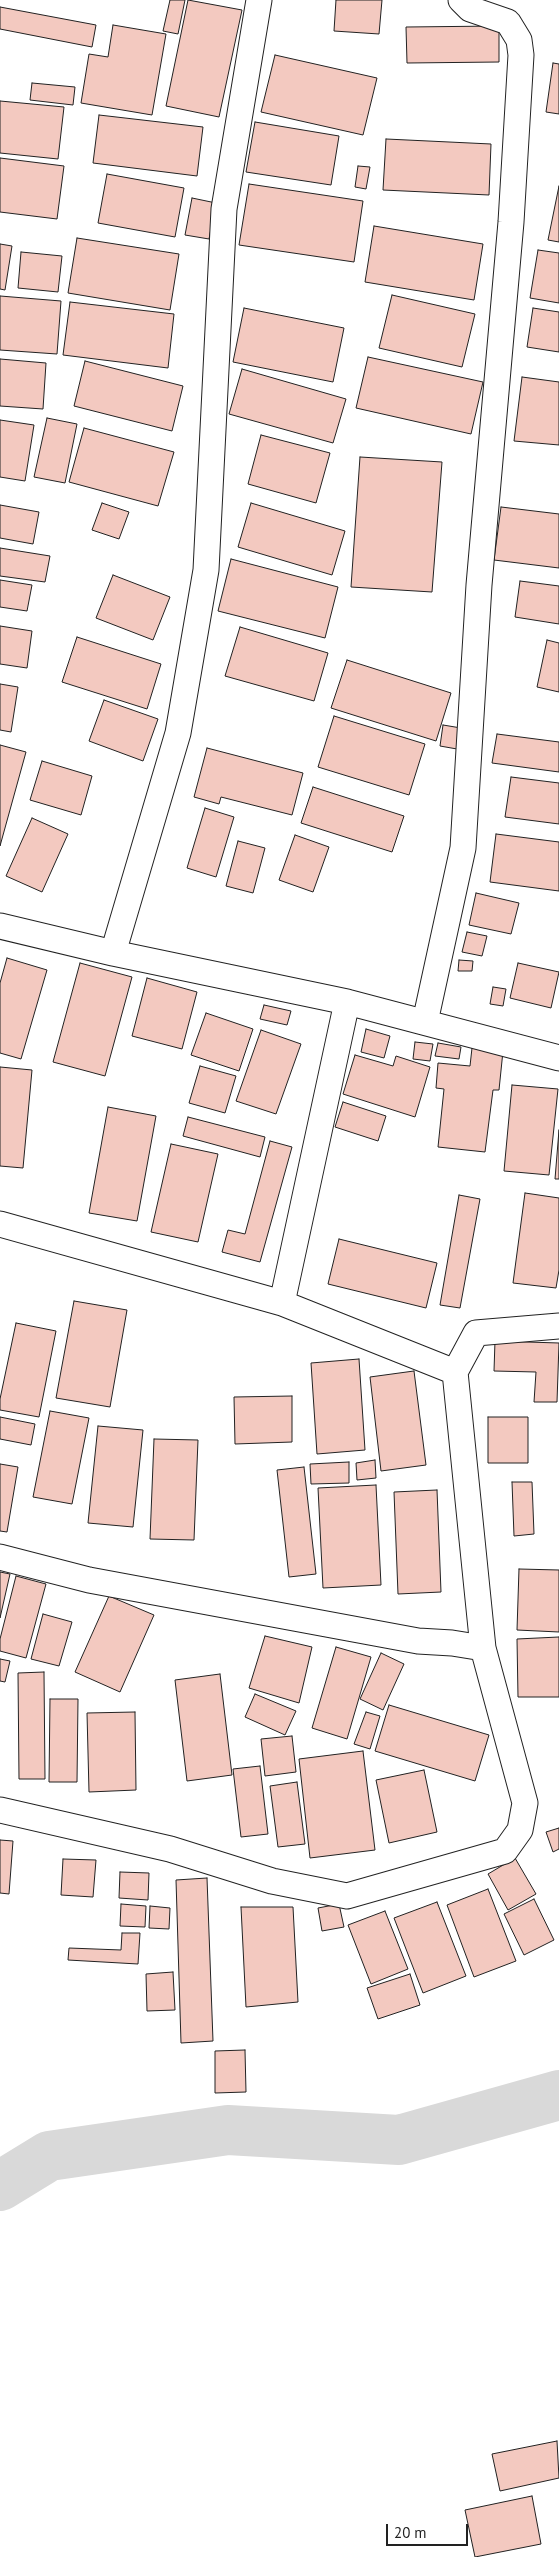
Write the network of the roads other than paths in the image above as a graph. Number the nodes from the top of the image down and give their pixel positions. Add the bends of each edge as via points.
1 (259, 0) edge
2 (461, 0) edge
3 (0, 926) edge
4 (113, 954) junction
5 (347, 1002) junction
6 (425, 1022) junction
7 (559, 1058) edge
8 (0, 1224) edge
9 (282, 1303) junction
10 (559, 1326) edge
11 (455, 1372) junction
12 (0, 1557) edge
13 (483, 1648) junction
14 (0, 1810) edge

1 - 4 street via 224,209 206,570 178,733
2 - 6 street via 470,9 508,22 519,40 521,54 511,222 479,585 463,848
3 - 4 street
4 - 5 street
5 - 6 street
5 - 9 street
6 - 7 street
8 - 9 street
9 - 11 street
10 - 11 street via 476,1333
11 - 13 street
12 - 13 street via 98,1582 418,1641
13 - 14 street via 525,1803 520,1830 505,1851 347,1896 272,1881 170,1849

